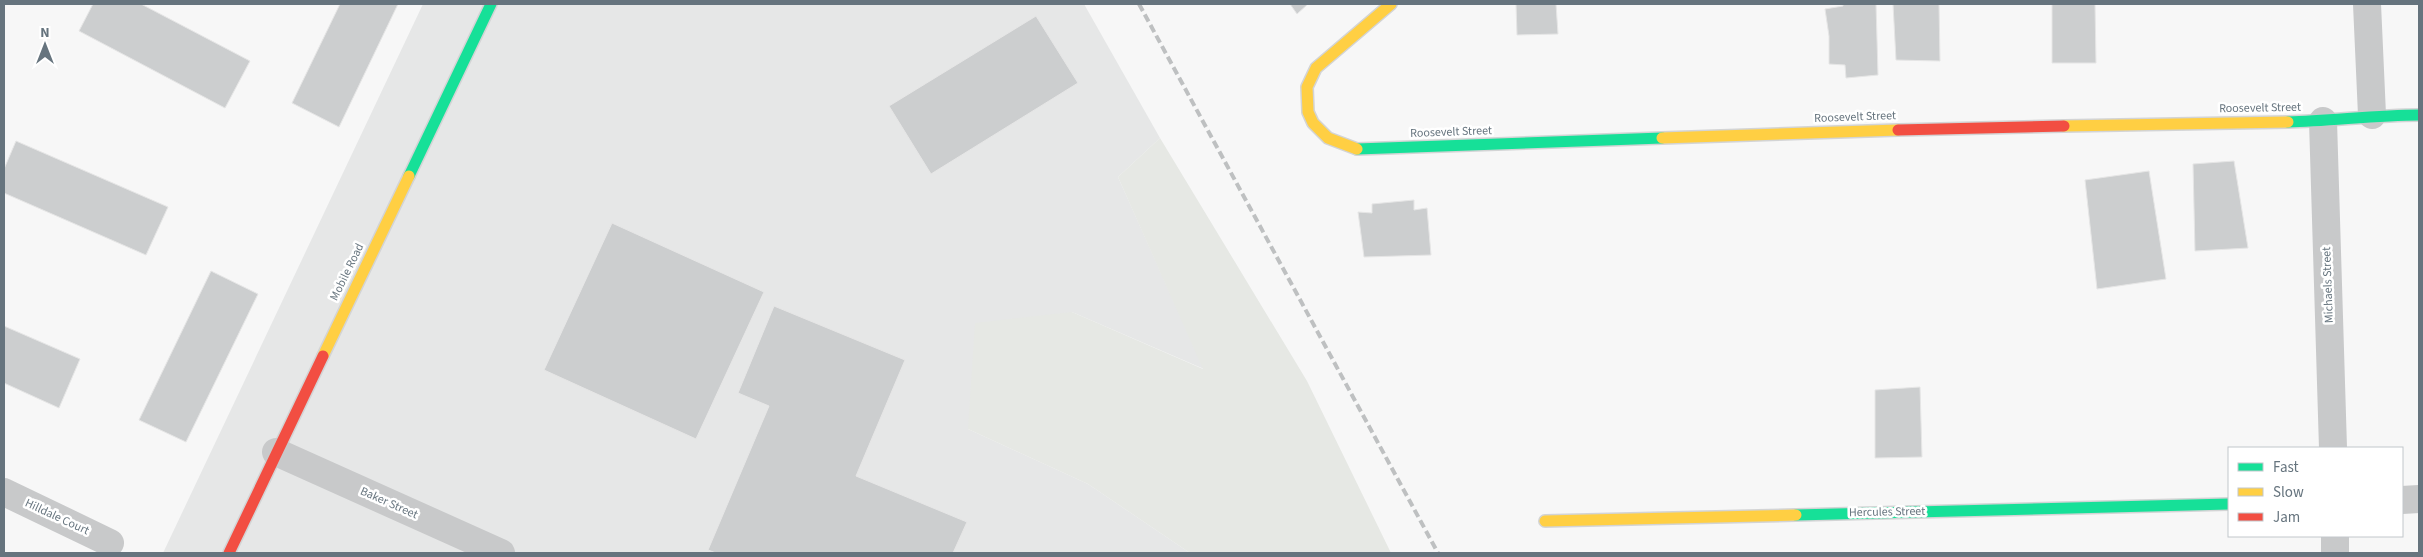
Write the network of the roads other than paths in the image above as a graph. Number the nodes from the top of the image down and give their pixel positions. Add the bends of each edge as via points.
1 (491, 4) edge
2 (1391, 4) edge
3 (2367, 4) edge
4 (2372, 115) junction
5 (2419, 115) edge
6 (2323, 121) junction
7 (2333, 447) edge
8 (276, 452) junction
9 (4, 492) edge
10 (2419, 499) edge
11 (2403, 500) edge
12 (2228, 504) edge
13 (1545, 521) dead end
14 (2334, 537) edge
15 (110, 542) dead end
16 (230, 553) edge
17 (502, 553) edge
18 (2335, 553) edge

1 - 8 street, Mobile Road
2 - 6 street, Roosevelt Street via 1316,68 1307,87 1308,112 1313,123 1328,138 1354,149 1847,131
3 - 4 street
4 - 5 street, Roosevelt Street
4 - 6 street, Roosevelt Street
6 - 7 street, Michaels Street
8 - 16 street, Mobile Road
8 - 17 street, Baker Street
9 - 15 street, Hilldale Court
10 - 11 street
12 - 13 street, Hercules Street
14 - 18 street

